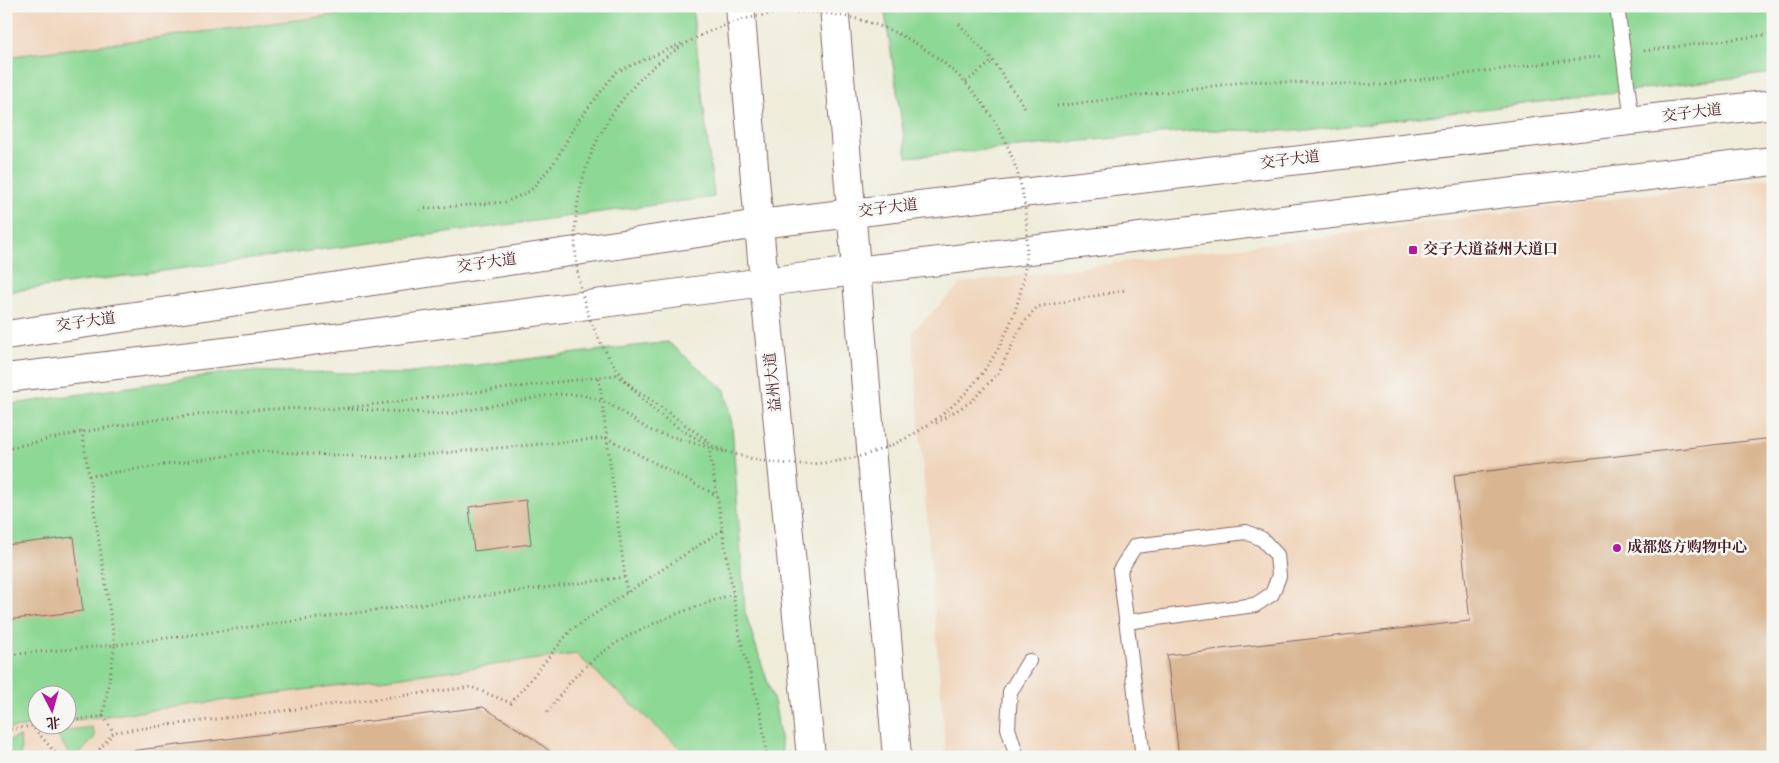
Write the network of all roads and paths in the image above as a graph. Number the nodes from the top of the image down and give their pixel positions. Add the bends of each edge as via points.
1 (740, 6) edge
2 (834, 6) edge
3 (1617, 6) edge
4 (959, 24) dead end
5 (1773, 34) edge
6 (683, 43) junction
7 (1624, 54) junction
8 (993, 61) junction
9 (966, 82) junction
10 (1773, 104) edge
11 (1057, 106) dead end
12 (1026, 109) dead end
13 (1632, 121) junction
14 (1773, 161) edge
15 (420, 209) dead end
16 (853, 213) junction
17 (759, 224) junction
18 (856, 271) junction
19 (764, 282) junction
20 (1125, 290) dead end
21 (6, 335) edge
22 (6, 378) edge
23 (599, 378) junction
24 (338, 409) junction
25 (936, 423) junction
26 (82, 431) junction
27 (607, 438) junction
28 (6, 449) edge
29 (732, 454) junction
30 (89, 476) junction
31 (717, 496) junction
32 (722, 530) junction
33 (625, 577) junction
34 (627, 593) junction
35 (733, 594) junction
36 (1126, 622) junction
37 (115, 645) junction
38 (6, 655) edge
39 (1029, 661) dead end
40 (547, 712) dead end
41 (103, 716) junction
42 (78, 720) edge
43 (28, 727) edge
44 (6, 730) edge
45 (114, 732) junction
46 (41, 736) edge
47 (59, 757) edge
48 (93, 757) edge
49 (767, 757) edge
50 (811, 757) edge
51 (897, 757) edge
52 (1017, 757) edge
53 (1143, 757) edge

1 - 17 main road, 益州大道
2 - 16 main road
3 - 7 lane
4 - 8 path
5 - 7 path
6 - 9 path, bridge via 740,19 800,11 861,19 918,43
6 - 15 path via 616,72 578,121 554,163 530,190 506,202
6 - 29 path, bridge via 626,91 588,155 573,227 581,301 614,368 666,420
7 - 11 path via 1381,85 1251,81
7 - 13 lane
8 - 9 path
8 - 12 path
9 - 25 path, bridge via 999,127 1020,179 1028,234 1022,290 1002,342 970,388
10 - 13 main road, 交子大道
13 - 16 main road, 交子大道
14 - 18 main road
16 - 17 main road, 交子大道
16 - 18 main road
17 - 19 main road, 益州大道
17 - 21 main road, 交子大道
18 - 19 main road
18 - 51 main road
19 - 22 main road
19 - 50 main road, 益州大道
20 - 25 path via 1037,307 1022,325 999,372 972,401
23 - 24 path
23 - 27 path
23 - 31 path via 616,375 708,441
24 - 26 path via 256,409
24 - 29 path, bridge via 446,414 555,394 582,395 608,403 649,430
25 - 29 path, bridge via 866,454 799,464
26 - 28 path
26 - 30 path
27 - 30 path via 388,458 259,451
27 - 31 path
27 - 33 path
30 - 37 path
31 - 32 path
32 - 34 path
32 - 35 path
33 - 34 path
33 - 37 path
34 - 45 path via 572,629 511,703 471,687
35 - 40 path via 672,615 614,644 574,678
35 - 49 path via 740,636 762,719
36 - 36 lane via 1120,570 1135,546 1246,532 1262,539 1277,555 1279,576 1272,594 1254,605
36 - 53 lane
37 - 38 path
37 - 41 path
39 - 52 lane via 1010,692 1008,728
41 - 42 path
41 - 45 path
43 - 44 path
45 - 48 path
46 - 47 path

